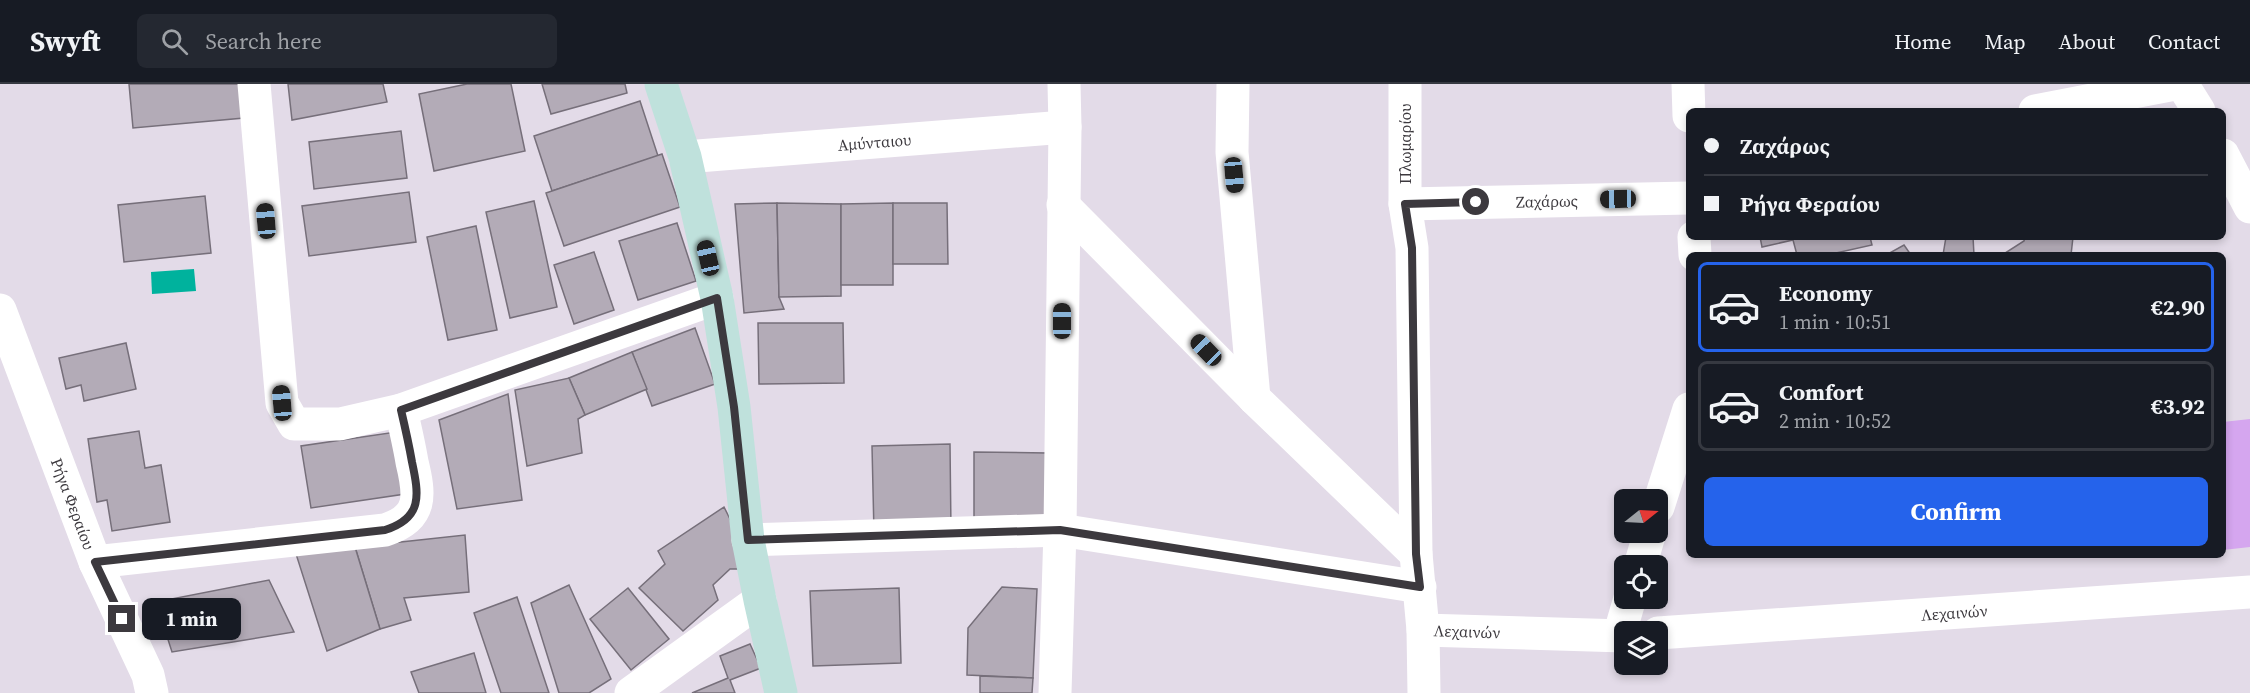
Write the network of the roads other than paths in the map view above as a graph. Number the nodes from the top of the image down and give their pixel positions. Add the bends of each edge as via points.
1 (254, 84) edge
2 (661, 84) edge
3 (1064, 84) edge
4 (1233, 84) edge
5 (1405, 84) edge
6 (1688, 84) edge
7 (2175, 84) edge
8 (2182, 84) edge
9 (1689, 108) edge
10 (2051, 108) edge
11 (2197, 108) edge
12 (1065, 127) junction
13 (685, 157) junction
14 (2226, 161) edge
15 (1686, 198) edge
16 (1405, 204) junction
17 (1063, 205) junction
18 (2250, 207) edge
19 (717, 298) junction
20 (0, 310) edge
21 (1254, 398) junction
22 (401, 410) junction
23 (1686, 418) edge
24 (1664, 489) edge
25 (1060, 530) junction
26 (748, 540) junction
27 (1416, 554) junction
28 (95, 562) junction
29 (1420, 587) junction
30 (2250, 592) edge
31 (760, 600) junction
32 (1423, 630) junction
33 (1668, 632) edge
34 (1614, 636) edge
35 (152, 693) edge
36 (631, 693) edge
37 (781, 693) edge
38 (1055, 693) edge
39 (1424, 693) edge

1 - 22 street via 282,403 294,424 340,424
2 - 13 street
3 - 12 street
4 - 21 street via 1232,152
5 - 16 street, Πλωμαρίου
6 - 9 street
7 - 10 street
8 - 11 street
12 - 13 street, Αμύνταιου
12 - 17 street
13 - 19 street
14 - 18 street
15 - 16 street, Ζαχάρως
16 - 27 street, Πλωμαρίου via 1412,248
17 - 21 street
17 - 25 street
19 - 22 street
19 - 26 street via 734,407
20 - 28 street, Ρήγα Φεραίου
21 - 27 street
22 - 28 street via 418,494 411,515 400,525 385,530
23 - 24 street
25 - 26 street
25 - 29 street
25 - 38 street
26 - 31 street
27 - 29 street, Πλωμαρίου
28 - 35 street, Ρήγα Φεραίου via 148,675
29 - 32 street, Πλωμαρίου
30 - 33 street, Λεχαινών
31 - 36 street
31 - 37 street
32 - 34 street, Λεχαινών
32 - 39 street, Πλωμαρίου

